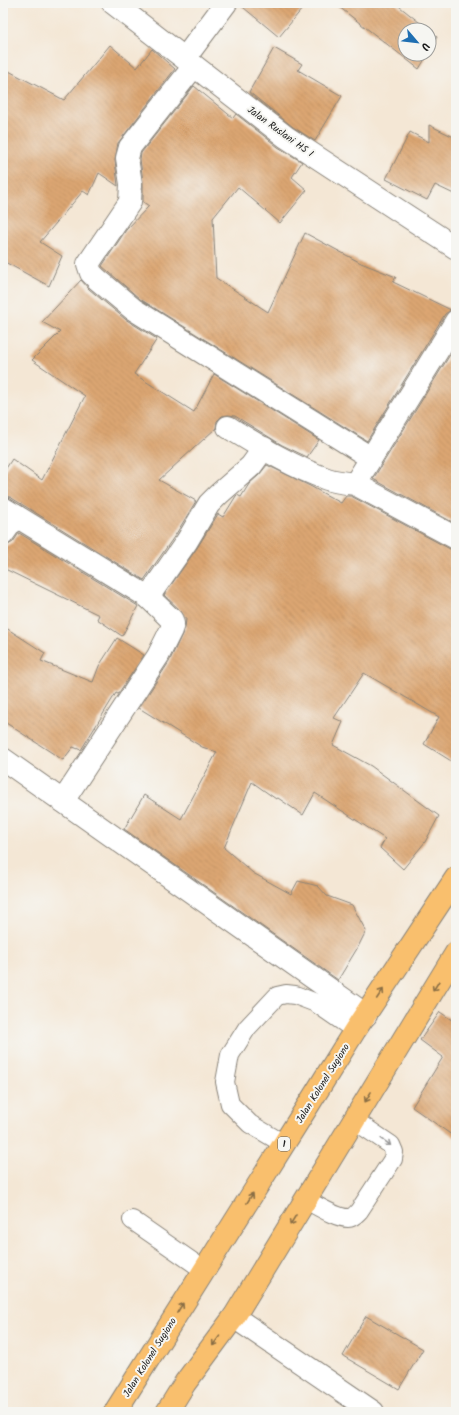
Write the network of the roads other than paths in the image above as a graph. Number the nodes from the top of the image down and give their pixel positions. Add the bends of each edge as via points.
1 (113, 3) edge
2 (226, 3) edge
3 (190, 62) junction
4 (456, 248) edge
5 (456, 321) edge
6 (228, 427) dead end
7 (264, 448) junction
8 (371, 458) junction
9 (355, 484) junction
10 (9, 512) edge
11 (3, 534) edge
12 (456, 538) edge
13 (148, 598) junction
14 (3, 759) edge
15 (63, 801) junction
16 (456, 878) edge
17 (456, 953) edge
18 (360, 1022) junction
19 (354, 1120) junction
20 (284, 1144) junction
21 (306, 1200) junction
22 (132, 1220) dead end
23 (204, 1270) junction
24 (234, 1317) junction
25 (115, 1412) edge
26 (167, 1412) edge
27 (373, 1412) edge

1 - 3 street, Jalan Ruslani HS I
2 - 3 street
3 - 4 street, Jalan Ruslani HS I via 286,136
3 - 8 street via 130,147 127,158 131,184 130,202 88,264 89,268 97,279 133,309
5 - 8 street
6 - 7 street
7 - 9 street via 328,479
7 - 13 street via 251,466 209,504
8 - 9 street
9 - 12 street
10 - 11 street
10 - 13 street
13 - 15 street via 172,620 171,630 158,656
14 - 15 street
15 - 18 street
18 -> 16 highway, Jalan Kolonel Sugiono / 1
17 -> 19 highway
18 - 20 highway, Jalan Kolonel Sugiono / 1
18 - 20 lane via 295,995 277,996 248,1028 230,1055 225,1082 230,1104 250,1124
19 - 21 highway
19 -> 21 lane via 391,1144 393,1159 352,1217 340,1216
23 -> 20 highway, Jalan Kolonel Sugiono / 1
21 -> 24 highway
22 - 23 lane
25 -> 23 highway, Jalan Kolonel Sugiono / 1
24 -> 26 highway via 185,1383
24 - 27 street

